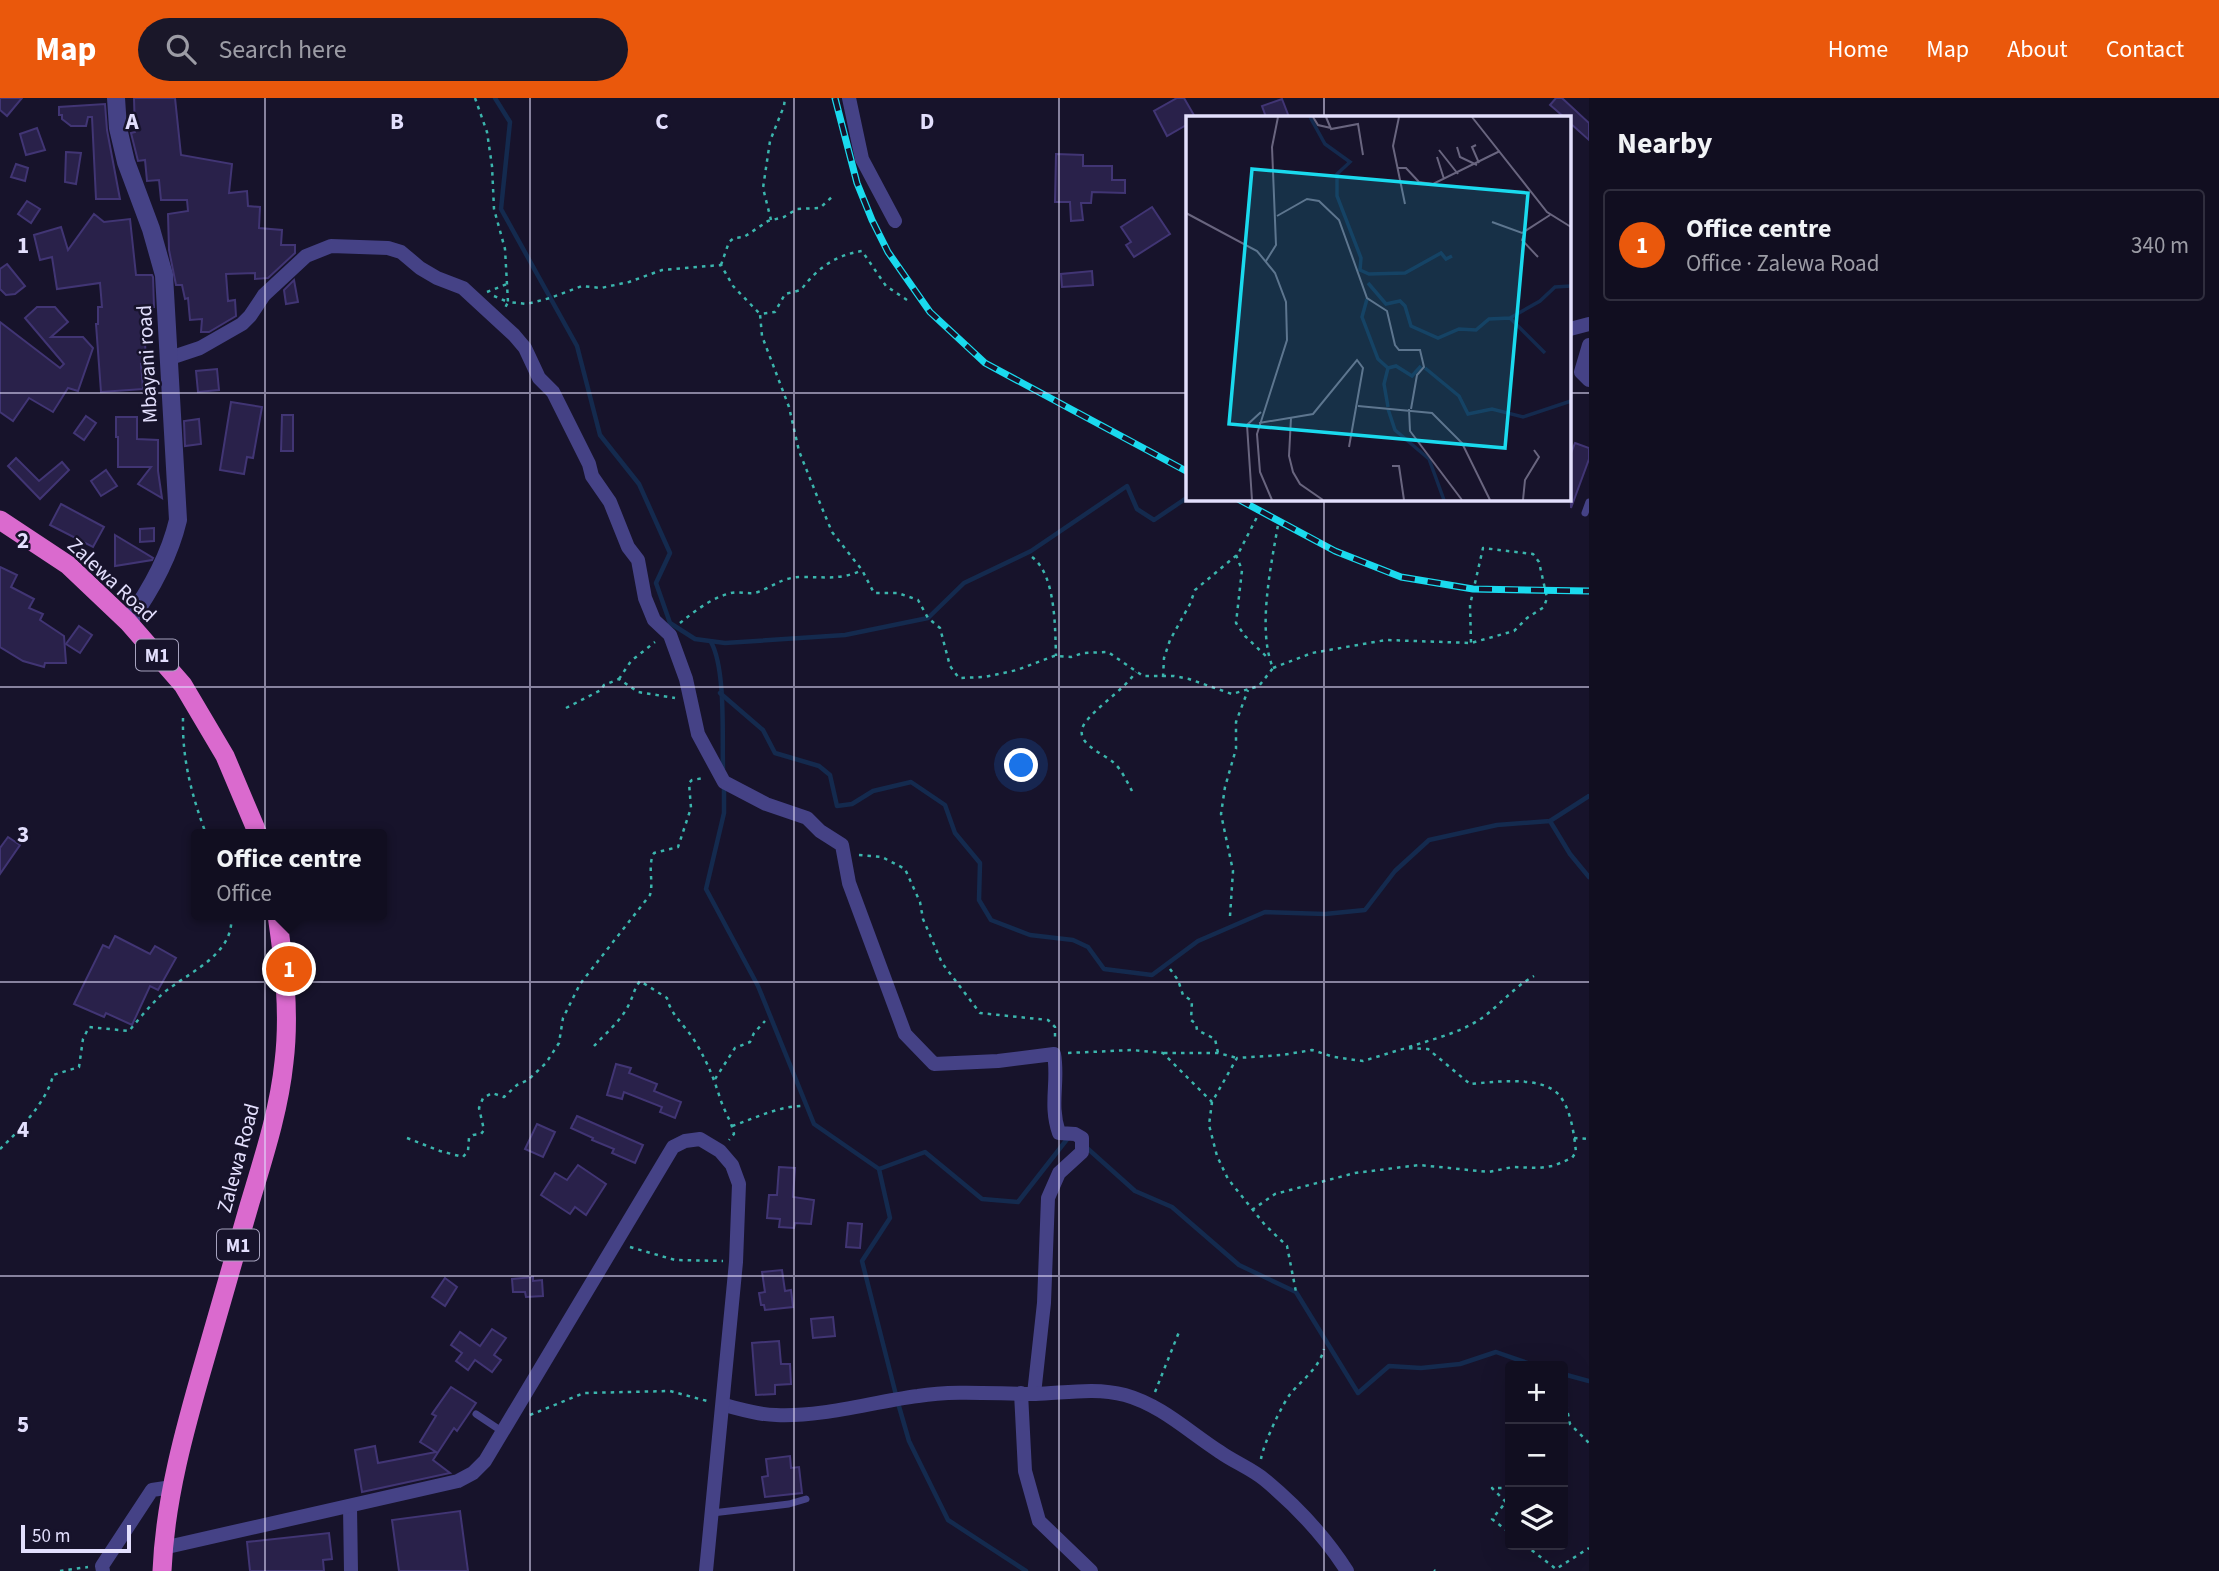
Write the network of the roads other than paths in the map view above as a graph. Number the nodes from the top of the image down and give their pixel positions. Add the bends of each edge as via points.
1 (116, 98) edge
2 (849, 98) edge
3 (895, 221) dead end
4 (1589, 324) edge
5 (1572, 328) edge
6 (1589, 347) edge
7 (170, 358) junction
8 (1589, 380) edge
9 (1589, 502) edge
10 (1585, 513) dead end
11 (0, 520) edge
12 (128, 622) junction
13 (256, 829) edge
14 (278, 920) edge
15 (1027, 1394) junction
16 (724, 1405) junction
17 (476, 1414) dead end
18 (504, 1430) junction
19 (172, 1487) junction
20 (806, 1499) dead end
21 (350, 1507) junction
22 (712, 1513) junction
23 (163, 1548) junction
24 (102, 1568) edge
25 (162, 1571) edge
26 (351, 1571) edge
27 (706, 1571) edge
28 (1091, 1571) edge
29 (1347, 1571) edge

1 - 7 street, Mbayani road via 126,162 164,275
2 - 3 street via 862,159
4 - 5 street
6 - 8 street via 1581,372
7 - 12 street, Mbayani road via 178,520 172,547
7 - 15 street via 200,348 242,324 264,295 306,256 331,246 376,246 401,252 437,278 463,288 525,348 539,378 553,392 638,560 645,598 654,620 668,633 692,701 698,734 724,782 807,818 842,845 849,883 905,1034 934,1064 1054,1054 1054,1117 1059,1133 1074,1134 1082,1138 1083,1145 1082,1153 1059,1173 1048,1198 1044,1303
9 - 10 lane
11 - 12 highway, Zalewa Road / M1 via 68,565
12 - 13 highway, Zalewa Road / M1 via 183,685 225,756
14 - 19 highway, Zalewa Road / M1 via 286,1009 277,1104
15 - 16 street via 918,1396 778,1416
15 - 28 street via 1025,1471 1039,1521
15 - 29 street via 1098,1390 1150,1405 1264,1479
16 - 18 street via 739,1185 732,1165 700,1139 673,1147
16 - 22 street
17 - 18 lane
18 - 21 street via 473,1474
19 - 23 highway, Zalewa Road / M1
19 - 24 street via 152,1490
20 - 22 lane
21 - 23 street
21 - 26 street
22 - 27 street
23 - 25 highway, Zalewa Road / M1

